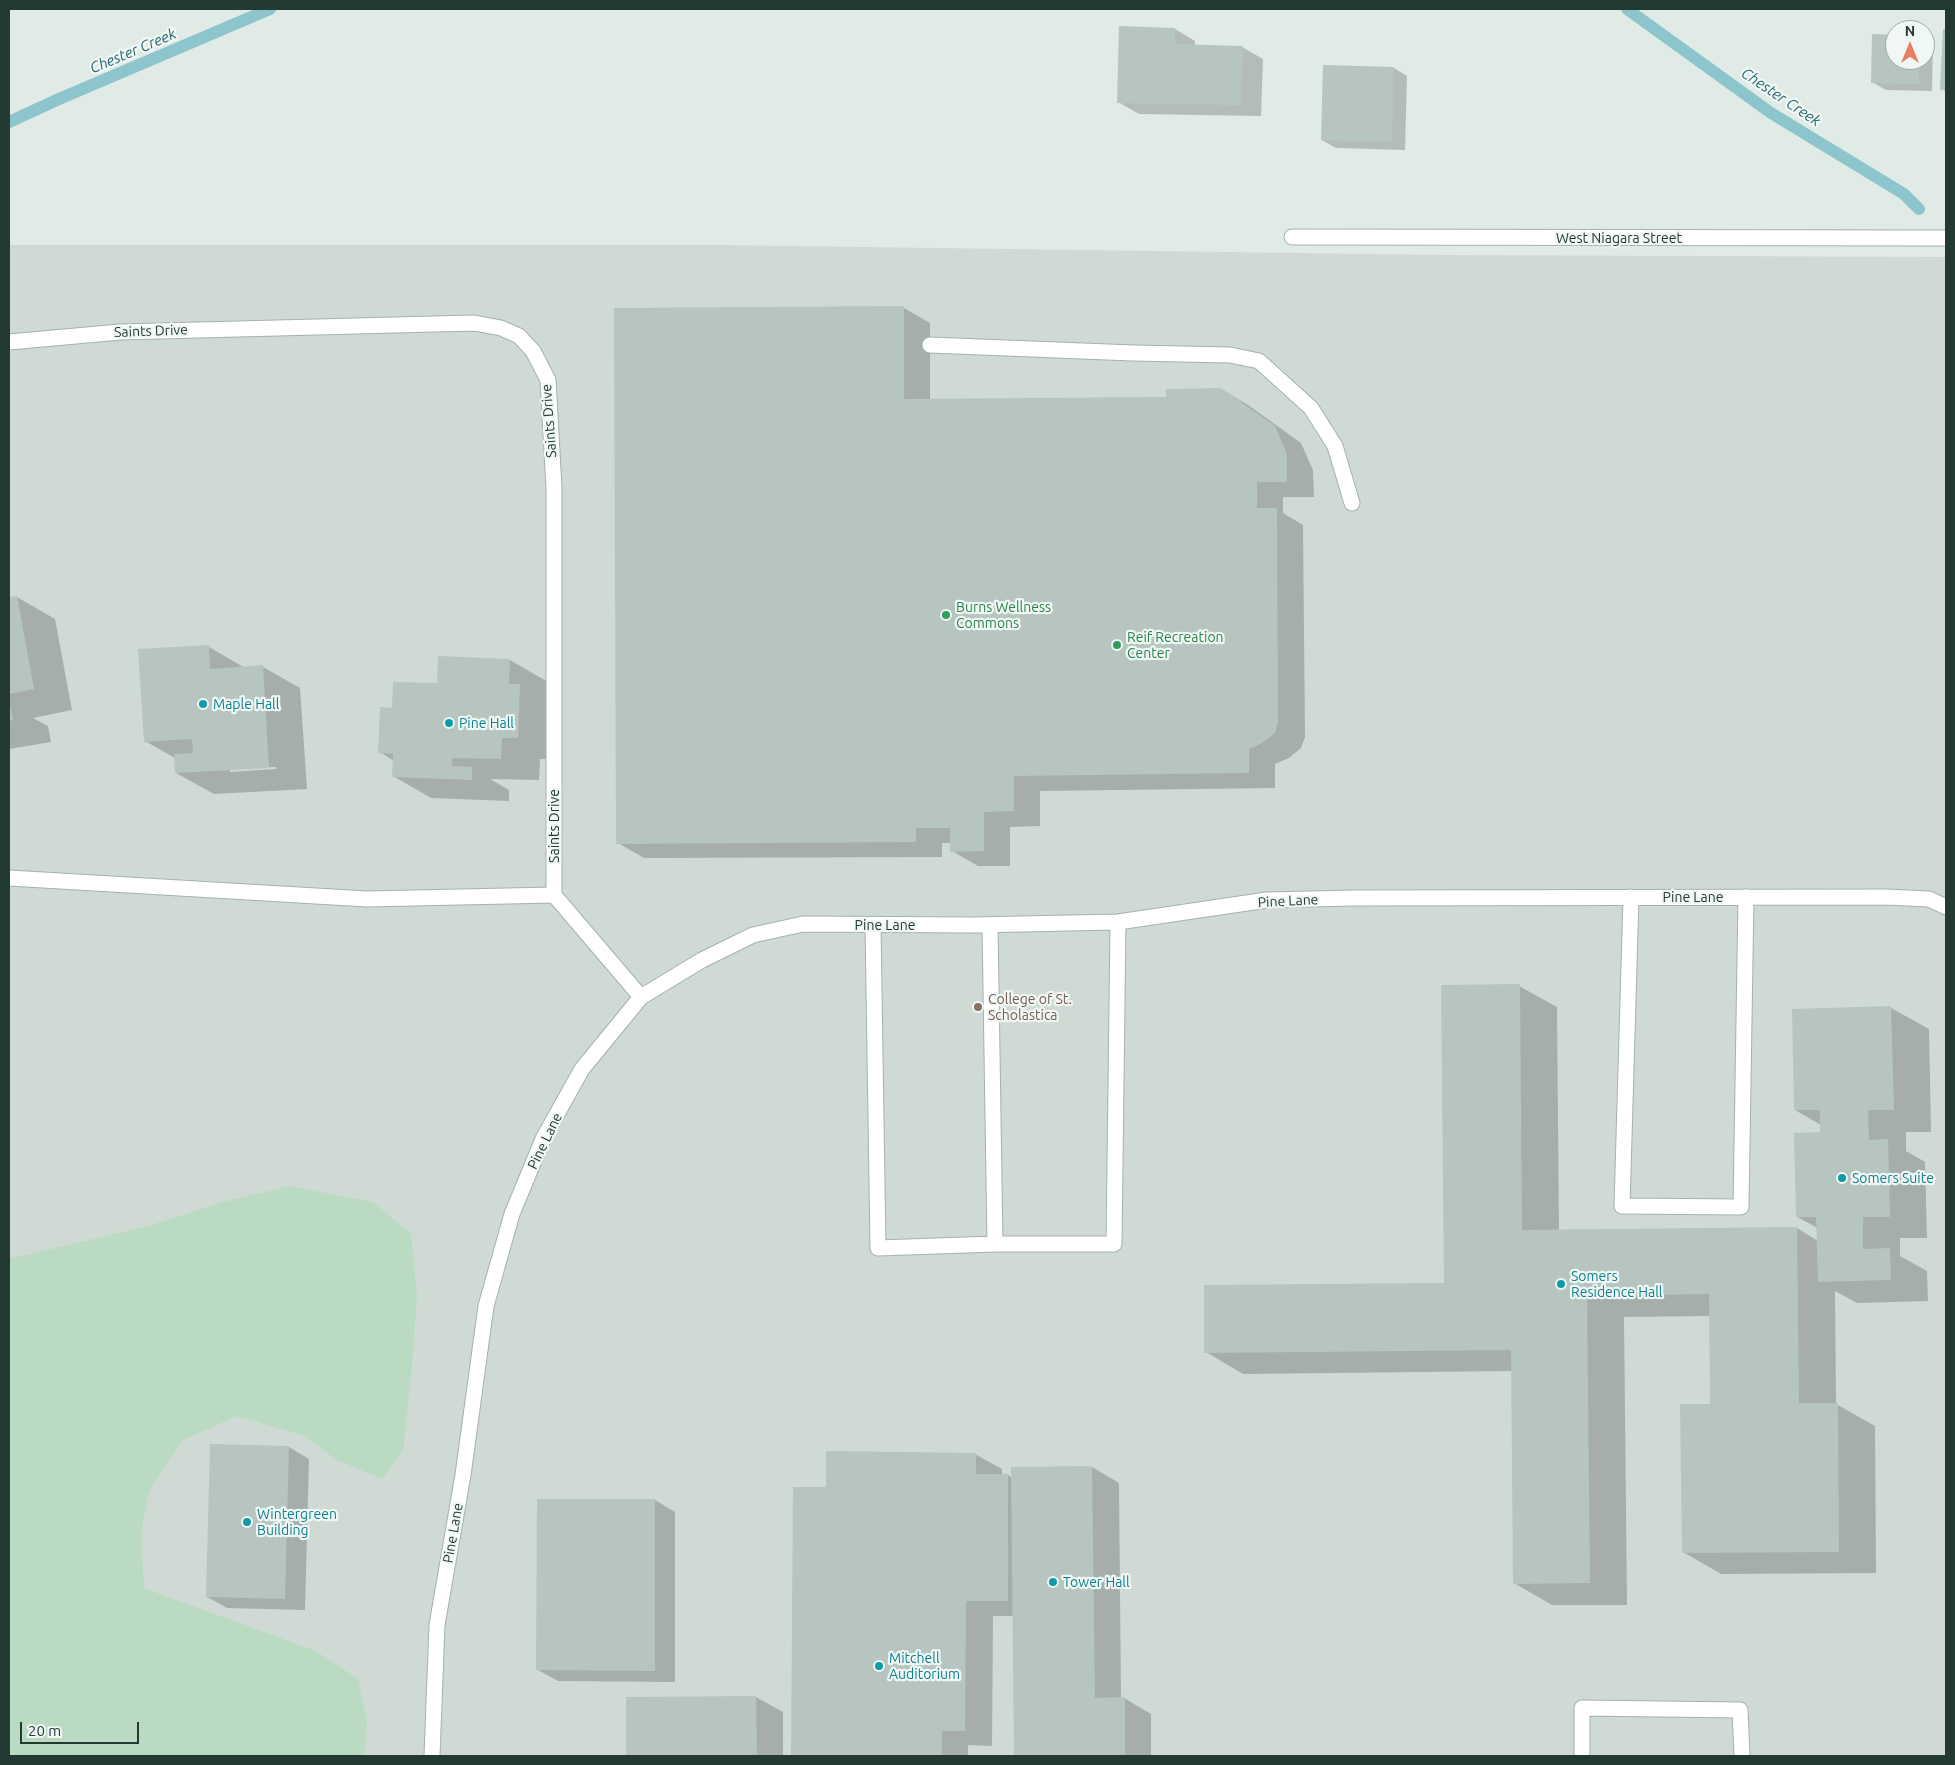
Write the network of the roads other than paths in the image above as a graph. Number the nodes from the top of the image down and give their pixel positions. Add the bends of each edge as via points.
1 (1292, 237) dead end
2 (1946, 238) edge
3 (9, 342) edge
4 (930, 345) dead end
5 (1352, 503) dead end
6 (9, 878) edge
7 (554, 896) junction
8 (1746, 897) junction
9 (1631, 898) junction
10 (1946, 907) edge
11 (1118, 922) junction
12 (873, 925) junction
13 (990, 925) junction
14 (641, 997) junction
15 (995, 1244) junction
16 (432, 1756) edge
17 (1582, 1756) edge
18 (1742, 1756) edge

1 - 2 street, West Niagara Street
3 - 7 street, Saints Drive via 120,332 464,323 501,328 518,336 533,351 548,380 554,488
4 - 5 street via 1230,355 1259,361 1310,408 1335,446
6 - 7 street via 367,900
7 - 14 street
8 - 9 street, Pine Lane
8 - 9 street via 1741,1207 1622,1206
8 - 10 street, Pine Lane via 1886,897 1929,900
9 - 11 street, Pine Lane via 1267,900
11 - 13 street, Pine Lane
11 - 15 street via 1114,1244
12 - 13 street, Pine Lane
12 - 14 street, Pine Lane via 803,924 753,935 702,960
12 - 15 street via 878,1248
13 - 15 street
14 - 16 street, Pine Lane via 582,1069 543,1139 512,1214 489,1296 436,1625
17 - 18 street via 1582,1708 1592,1708 1740,1710

